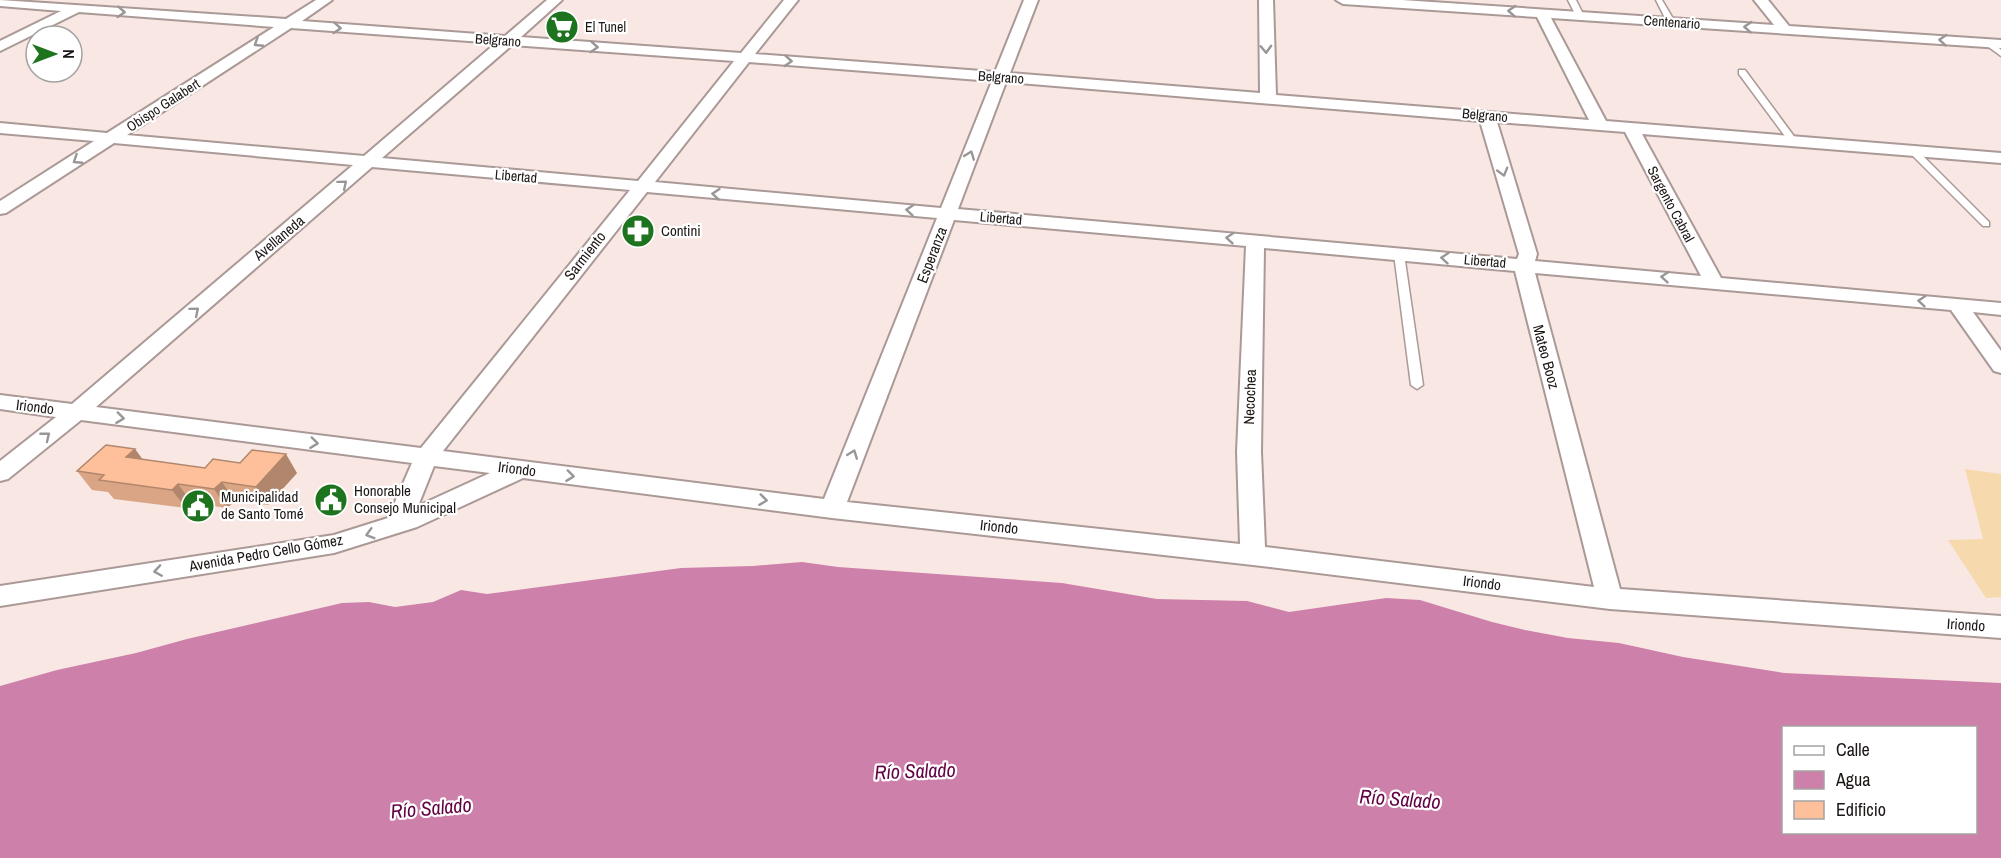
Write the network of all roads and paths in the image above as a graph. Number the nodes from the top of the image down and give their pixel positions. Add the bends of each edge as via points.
1 (91, 0) edge
2 (325, 0) edge
3 (555, 0) edge
4 (791, 0) edge
5 (1031, 0) edge
6 (1266, 0) edge
7 (1343, 0) edge
8 (1572, 0) edge
9 (1659, 0) edge
10 (1761, 0) edge
11 (0, 2) edge
12 (1469, 4) edge
13 (75, 8) junction
14 (1542, 13) junction
15 (1580, 16) junction
16 (1671, 22) junction
17 (288, 24) junction
18 (1785, 30) junction
19 (508, 40) junction
20 (1995, 44) edge
21 (0, 47) edge
22 (2001, 54) edge
23 (744, 58) junction
24 (1742, 72) dead end
25 (1001, 77) junction
26 (1268, 98) junction
27 (1487, 116) junction
28 (1600, 125) junction
29 (1630, 127) junction
30 (0, 128) edge
31 (110, 138) junction
32 (1793, 141) junction
33 (1913, 151) junction
34 (2001, 158) edge
35 (369, 162) junction
36 (640, 187) junction
37 (0, 209) edge
38 (948, 214) junction
39 (1986, 224) dead end
40 (1255, 240) junction
41 (1399, 254) junction
42 (1524, 265) junction
43 (1713, 281) junction
44 (1958, 305) junction
45 (2001, 309) edge
46 (2001, 366) edge
47 (1417, 385) dead end
48 (0, 402) edge
49 (76, 412) junction
50 (426, 457) junction
51 (520, 470) junction
52 (0, 473) edge
53 (832, 509) junction
54 (398, 524) junction
55 (1253, 555) junction
56 (0, 596) edge
57 (1610, 599) junction
58 (2001, 627) edge

1 - 13 street
2 - 17 street, Obispo Galabert
3 - 19 street, Avellaneda
4 - 23 street, Sarmiento
5 - 25 street, Esperanza
6 -> 26 street
7 - 12 street, Centenario
8 - 15 lane
9 - 16 lane
10 - 18 street
11 - 13 street, Belgrano
14 -> 12 street, Centenario
13 -> 17 street, Belgrano
13 - 21 street
14 - 15 street, Centenario
14 - 28 street
15 - 16 street, Centenario
18 -> 16 street, Centenario
17 -> 19 street, Belgrano
17 -> 31 street, Obispo Galabert
20 -> 18 street, Centenario
19 -> 23 street, Belgrano
19 - 35 street, Avellaneda
20 - 22 lane
23 -> 25 street, Belgrano
23 - 36 street, Sarmiento
24 - 32 lane
25 - 26 street, Belgrano
38 -> 25 street, Esperanza
26 - 27 street, Belgrano
27 - 28 street, Belgrano
27 -> 42 street, Mateo Booz via 1527,254
28 - 29 street, Belgrano
29 - 32 street, Belgrano
29 - 43 street, Sargento Cabral
30 - 31 street, Libertad
31 - 35 street, Libertad
31 -> 37 street, Obispo Galabert
32 - 33 street, Belgrano
33 - 34 street, Belgrano
33 - 39 lane
35 - 36 street, Libertad
49 -> 35 street, Avellaneda
38 -> 36 street, Libertad
36 - 50 street, Sarmiento
40 -> 38 street, Libertad
53 -> 38 street, Esperanza
40 - 41 street, Libertad
40 - 55 street, Necochea via 1249,452
42 -> 41 street, Libertad
41 - 47 lane
43 -> 42 street, Libertad
42 - 57 street, Mateo Booz
44 -> 43 street, Libertad
44 - 45 street, Libertad
44 - 46 street
48 - 49 street, Iriondo
49 -> 50 street, Iriondo
52 -> 49 street, Avellaneda
50 - 51 street, Iriondo
50 - 54 street, Sarmiento
51 -> 53 street, Iriondo
51 - 54 street, Avenida Pedro Cello Gómez
53 - 55 street, Iriondo
54 -> 56 street, Avenida Pedro Cello Gómez via 334,544
55 - 57 street, Iriondo
57 - 58 street, Iriondo

